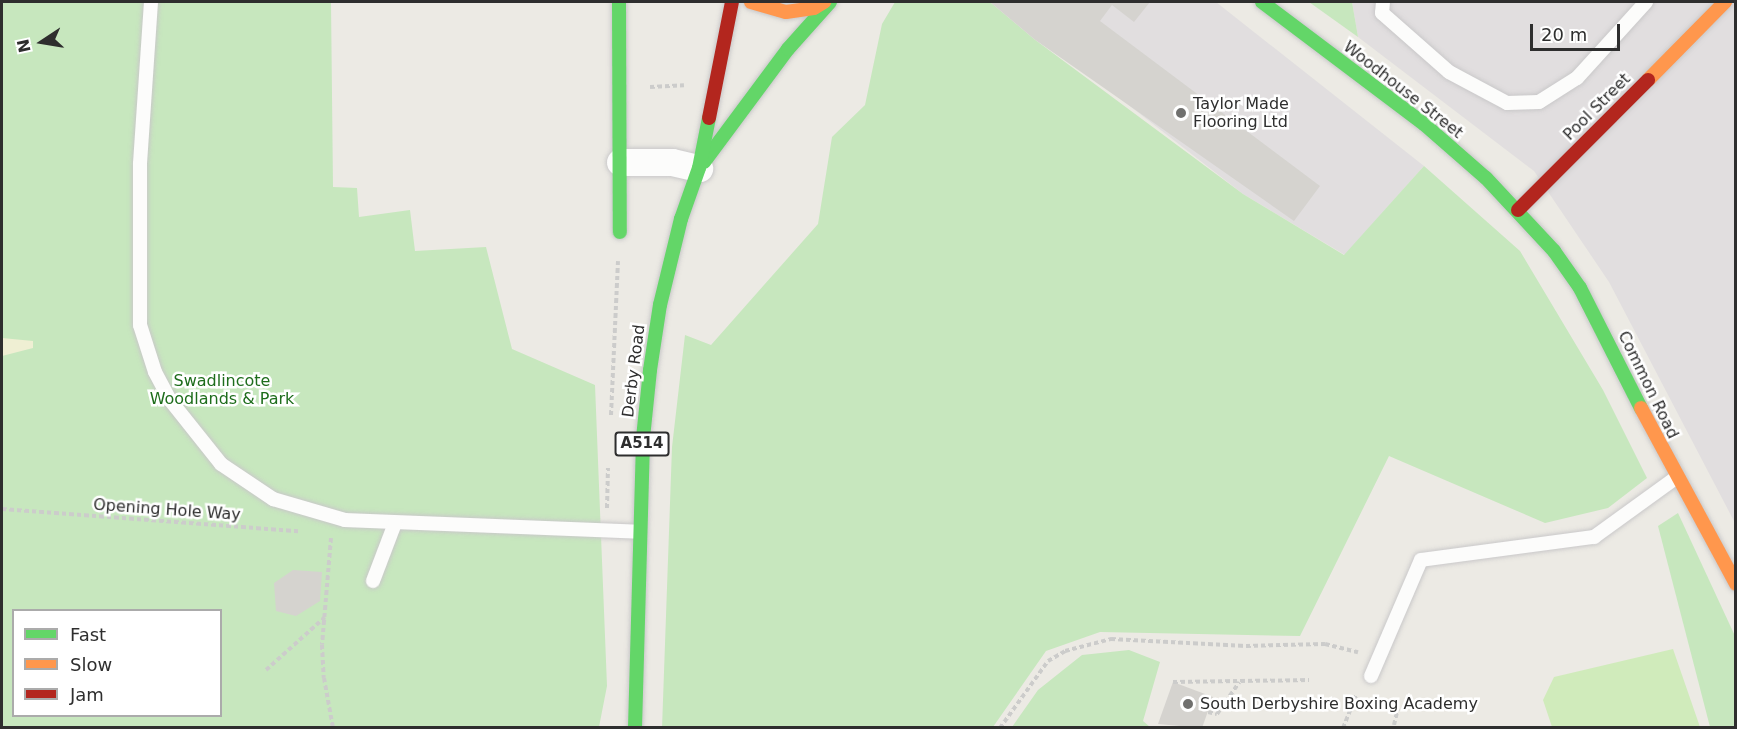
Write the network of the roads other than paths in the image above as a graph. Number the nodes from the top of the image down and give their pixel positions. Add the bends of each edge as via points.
1 (151, 2) edge
2 (619, 2) edge
3 (732, 2) edge
4 (750, 2) edge
5 (824, 2) edge
6 (830, 2) edge
7 (1262, 2) edge
8 (1383, 2) edge
9 (1646, 2) edge
10 (1725, 2) edge
11 (620, 162) junction
12 (699, 168) junction
13 (1518, 210) junction
14 (620, 232) dead end
15 (1677, 477) junction
16 (395, 524) junction
17 (639, 532) junction
18 (373, 581) dead end
19 (1736, 584) edge
20 (1371, 676) dead end
21 (635, 728) edge

1 - 16 lane via 139,242 140,325 155,372 183,421 200,441 220,464 255,489 302,510 345,520
2 - 11 street
3 - 12 street, Derby Road / A514
4 - 5 street via 786,12 814,8
6 - 12 street, Derby Road / A514 via 788,49
7 - 13 street, Woodhouse Street via 1424,124
8 - 9 lane via 1382,13 1449,72 1507,103 1539,102 1577,78
10 - 13 street, Pool Street
11 - 12 street via 672,162
11 - 14 street
12 - 17 street, Derby Road / A514 via 681,219 660,305 643,438
13 - 15 street, Common Road via 1580,288
15 - 19 street, Common Road
15 - 20 lane via 1594,537 1421,560
16 - 17 lane
16 - 18 lane
17 - 21 street, Derby Road / A514

